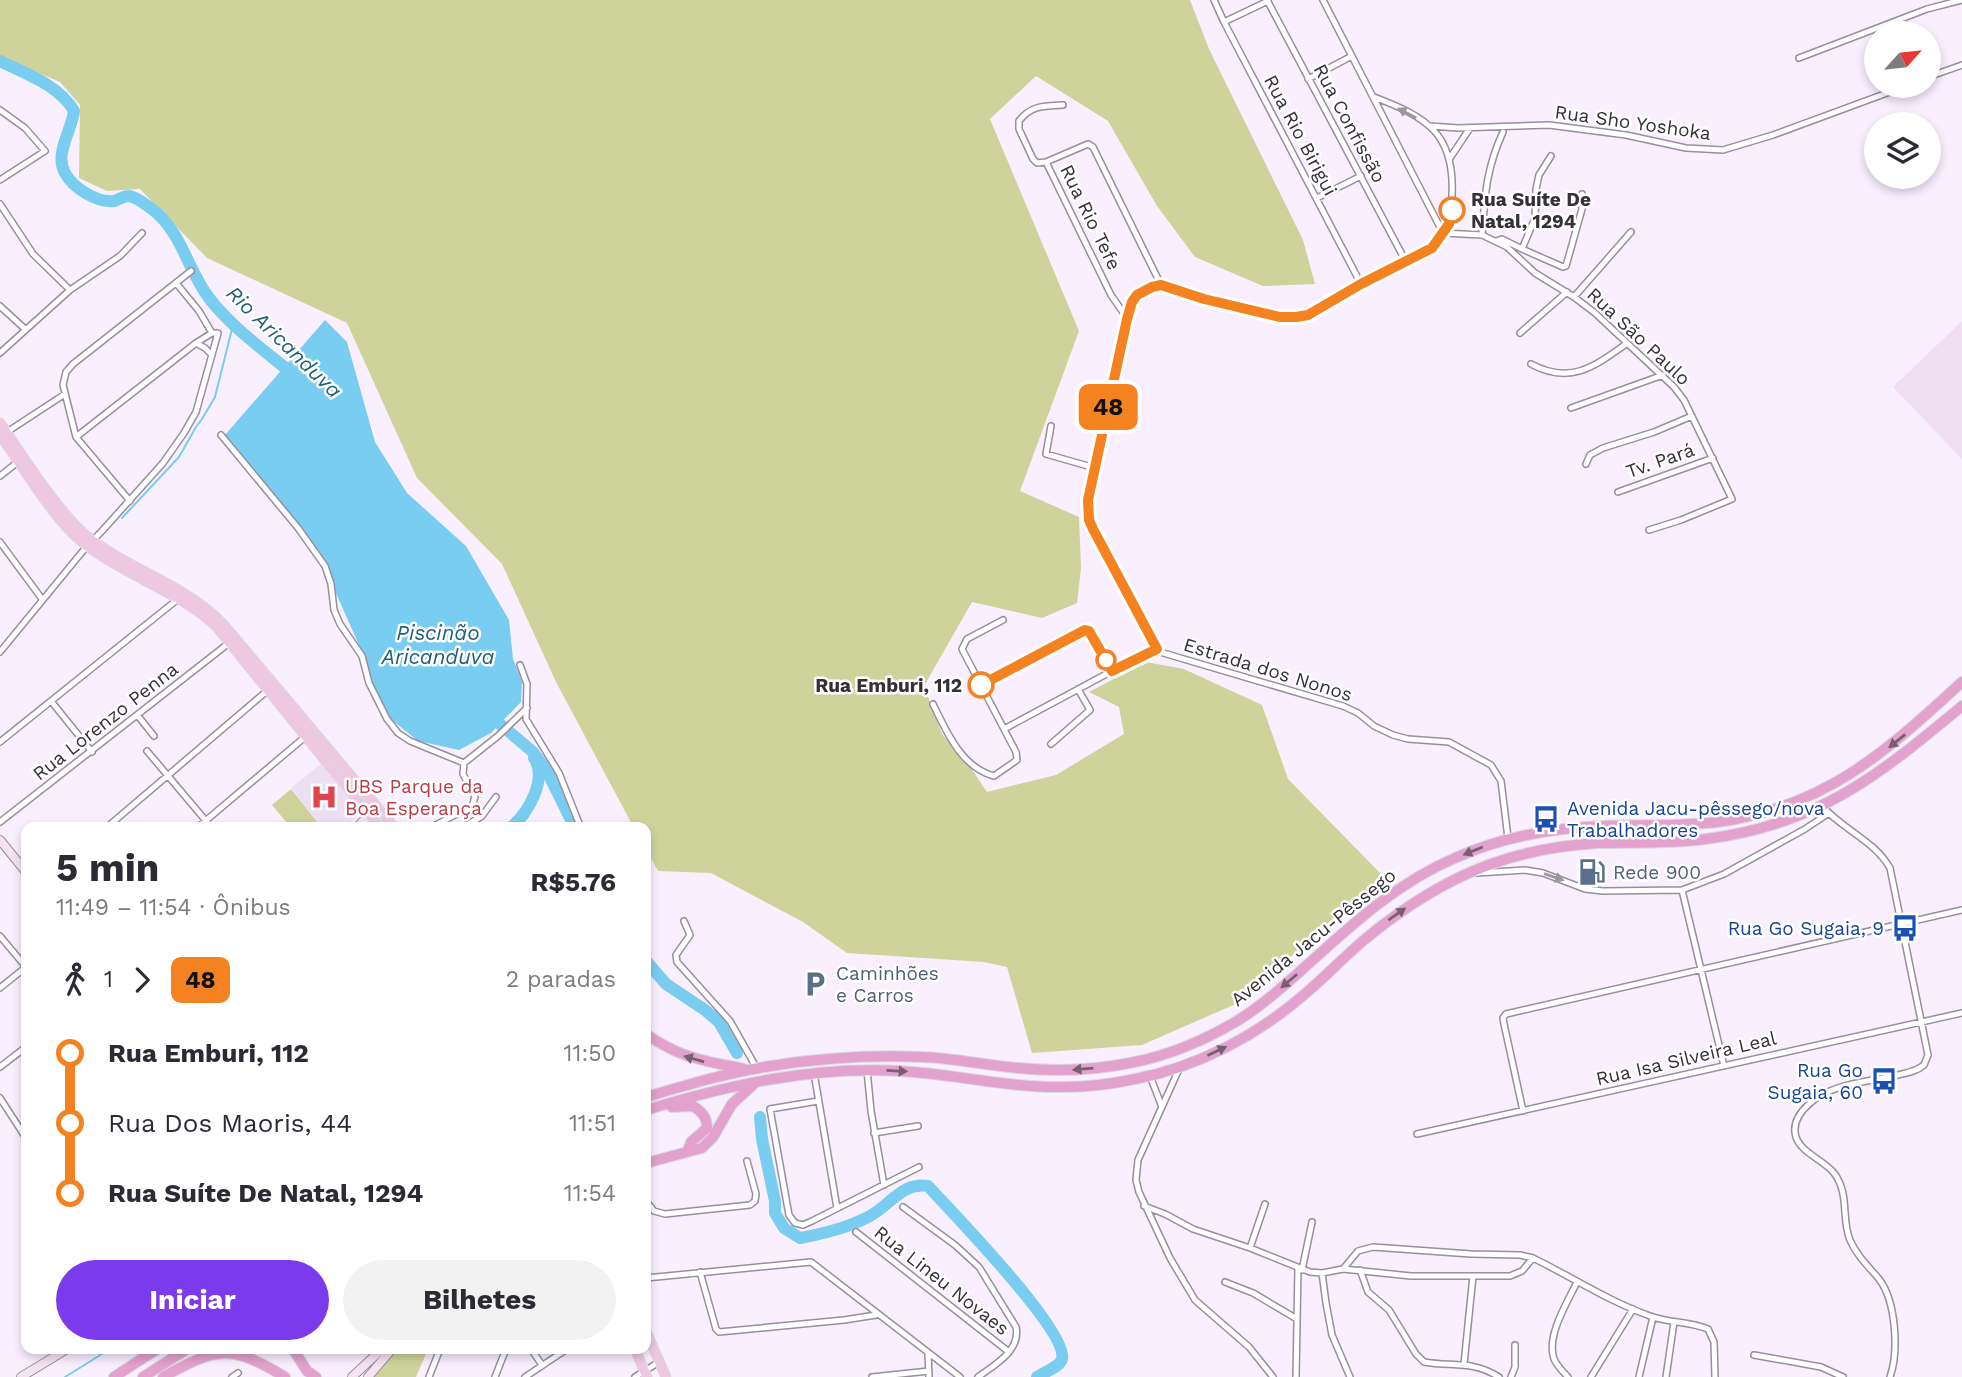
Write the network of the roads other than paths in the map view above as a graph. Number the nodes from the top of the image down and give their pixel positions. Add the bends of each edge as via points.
1 (1214, 0) edge
2 (1324, 0) edge
3 (1962, 0) edge
4 (1269, 1) edge
5 (1224, 22) junction
6 (1352, 55) junction
7 (1799, 58) dead end
8 (1962, 65) edge
9 (1941, 72) edge
10 (1308, 79) junction
11 (1374, 97) junction
12 (1873, 98) edge
13 (1063, 105) dead end
14 (0, 110) edge
15 (1430, 126) junction
16 (1470, 128) junction
17 (1503, 132) dead end
18 (1551, 156) dead end
19 (1450, 158) junction
20 (1046, 162) junction
21 (1361, 176) junction
22 (0, 180) edge
23 (1582, 194) dead end
24 (1317, 198) junction
25 (0, 204) edge
26 (1437, 217) junction
27 (1451, 218) junction
28 (1632, 232) dead end
29 (142, 233) dead end
30 (1443, 233) junction
31 (1482, 235) junction
32 (1496, 241) junction
33 (1522, 249) junction
34 (1406, 262) junction
35 (191, 271) dead end
36 (176, 283) junction
37 (1361, 284) junction
38 (1161, 285) junction
39 (70, 290) junction
40 (1566, 292) junction
41 (1574, 297) junction
42 (0, 306) edge
43 (1127, 319) junction
44 (25, 329) junction
45 (212, 333) junction
46 (1520, 333) dead end
47 (196, 343) junction
48 (1626, 344) junction
49 (0, 353) edge
50 (212, 355) junction
51 (1531, 364) dead end
52 (1663, 375) junction
53 (65, 394) junction
54 (1572, 408) dead end
55 (1692, 416) junction
56 (0, 423) edge
57 (1051, 426) dead end
58 (3, 434) edge
59 (220, 435) dead end
60 (76, 437) junction
61 (1713, 458) junction
62 (19, 461) junction
63 (1586, 464) dead end
64 (1095, 468) junction
65 (0, 476) edge
66 (1618, 492) dead end
67 (130, 501) junction
68 (1649, 530) dead end
69 (0, 542) edge
70 (89, 543) junction
71 (179, 598) junction
72 (42, 599) junction
73 (1003, 620) dead end
74 (229, 643) junction
75 (1, 646) edge
76 (1157, 649) junction
77 (520, 665) dead end
78 (1112, 671) junction
79 (1962, 682) edge
80 (981, 685) junction
81 (1078, 689) junction
82 (267, 691) junction
83 (1948, 695) junction
84 (51, 701) junction
85 (933, 704) dead end
86 (1962, 706) edge
87 (527, 708) junction
88 (138, 716) junction
89 (1004, 729) junction
90 (154, 736) dead end
91 (305, 737) junction
92 (0, 742) edge
93 (1051, 744) dead end
94 (1913, 747) junction
95 (147, 751) dead end
96 (92, 752) junction
97 (464, 763) junction
98 (167, 776) junction
99 (496, 797) dead end
100 (1826, 810) junction
101 (369, 815) junction
102 (206, 821) joint
103 (0, 822) edge
104 (113, 822) edge
105 (362, 822) edge
106 (375, 822) edge
107 (384, 822) edge
108 (390, 822) edge
109 (441, 822) edge
110 (472, 822) edge
111 (579, 822) edge
112 (1508, 838) junction
113 (0, 840) edge
114 (21, 866) edge
115 (1462, 876) junction
116 (1682, 890) junction
117 (1962, 910) edge
118 (684, 921) dead end
119 (1902, 923) junction
120 (0, 936) edge
121 (21, 961) edge
122 (1701, 969) junction
123 (21, 971) edge
124 (0, 988) edge
125 (1962, 1013) edge
126 (1922, 1022) junction
127 (651, 1037) edge
128 (21, 1051) edge
129 (1724, 1066) junction
130 (0, 1067) edge
131 (1180, 1067) junction
132 (752, 1069) junction
133 (867, 1070) junction
134 (813, 1073) junction
135 (1150, 1076) junction
136 (757, 1081) junction
137 (651, 1096) edge
138 (0, 1098) edge
139 (818, 1101) junction
140 (659, 1106) junction
141 (1162, 1107) junction
142 (651, 1108) edge
143 (1523, 1111) junction
144 (918, 1126) dead end
145 (21, 1130) edge
146 (874, 1133) junction
147 (1417, 1134) dead end
148 (688, 1150) junction
149 (651, 1161) edge
150 (747, 1161) dead end
151 (919, 1167) dead end
152 (884, 1185) junction
153 (1265, 1204) dead end
154 (1144, 1206) junction
155 (651, 1207) edge
156 (903, 1207) dead end
157 (837, 1208) junction
158 (1312, 1222) dead end
159 (856, 1232) dead end
160 (1250, 1248) junction
161 (1533, 1258) junction
162 (1300, 1269) junction
163 (1343, 1269) junction
164 (1360, 1270) junction
165 (700, 1272) junction
166 (1322, 1273) junction
167 (1473, 1276) junction
168 (651, 1277) edge
169 (1225, 1282) dead end
170 (1577, 1282) junction
171 (1633, 1309) junction
172 (876, 1315) junction
173 (1653, 1317) junction
174 (1297, 1319) junction
175 (1674, 1322) junction
176 (651, 1342) edge
177 (1515, 1345) dead end
178 (1009, 1352) junction
179 (59, 1354) edge
180 (149, 1354) edge
181 (179, 1354) edge
182 (212, 1354) edge
183 (230, 1354) edge
184 (297, 1354) edge
185 (377, 1354) edge
186 (388, 1354) edge
187 (438, 1354) edge
188 (504, 1354) edge
189 (534, 1354) edge
190 (559, 1354) edge
191 (637, 1354) edge
192 (928, 1354) junction
193 (1754, 1354) dead end
194 (660, 1361) junction
195 (1464, 1364) junction
196 (542, 1365) junction
197 (646, 1374) edge
198 (929, 1374) edge
199 (312, 1375) edge
200 (21, 1377) edge
201 (114, 1377) edge
202 (143, 1377) edge
203 (163, 1377) edge
204 (285, 1377) edge
205 (352, 1377) edge
206 (368, 1377) edge
207 (429, 1377) edge
208 (495, 1377) edge
209 (525, 1377) edge
210 (635, 1377) edge
211 (666, 1377) edge
212 (872, 1377) edge
213 (960, 1377) edge
214 (978, 1377) edge
215 (1273, 1377) edge
216 (1296, 1377) edge
217 (1350, 1377) edge
218 (1499, 1377) edge
219 (1511, 1377) edge
220 (1568, 1377) edge
221 (1591, 1377) edge
222 (1639, 1377) edge
223 (1666, 1377) edge
224 (1715, 1377) edge
225 (1843, 1377) edge
226 (1890, 1377) edge

1 - 5 street, Rua Rio Birigui
2 - 6 street
3 - 7 street
4 - 5 street
4 - 10 street, Rua Confissão
5 - 24 street, Rua Rio Birigui
6 - 10 street
6 - 11 street
8 - 9 street
10 - 21 street, Rua Confissão
15 -> 11 street
11 - 26 street
12 - 16 street, Rua Sho Yoshoka via 1723,150 1686,148 1569,126
13 - 20 street via 1028,110 1018,121 1033,159
14 - 22 street via 25,128 45,151
15 - 16 street, Rua Sho Yoshoka
15 - 19 street
16 - 19 street
17 - 31 street via 1486,180
18 - 33 street via 1539,175 1535,218
19 - 27 street
20 - 38 street, Rua Rio Tefe via 1081,145 1093,147
20 - 43 street, Rua Rio Tefe
21 - 24 street
21 - 34 street, Rua Confissão
23 - 33 street via 1566,266
24 - 37 street, Rua Rio Birigui
25 - 39 street via 33,254
26 - 27 street
26 - 30 street
27 - 30 street
28 - 41 street
29 - 39 street via 120,256
30 - 31 street, Rua São Paulo
30 - 34 street via 1432,248
31 - 32 street, Rua São Paulo
32 - 33 street via 1502,239
32 - 40 street, Rua São Paulo via 1535,274
34 - 37 street
35 - 36 street
36 - 45 street
36 - 53 street via 69,368
37 - 38 street via 1308,315 1296,317 1242,309
38 - 43 street via 1137,295
39 - 44 street
40 - 41 street, Rua São Paulo
40 - 46 street
41 - 48 street, Rua São Paulo
42 - 44 street
43 - 64 street
44 - 49 street
45 - 47 street
45 - 50 street via 218,335
47 - 50 street
47 - 60 street
48 - 51 street via 1583,371 1556,374
48 - 52 street, Rua São Paulo
50 - 67 street via 191,422
52 - 54 street
52 - 55 street, Rua São Paulo
53 - 58 street
53 - 60 street
55 - 61 street, Rua São Paulo
55 - 63 street via 1603,448 1590,455
56 - 58 main road
57 - 64 street via 1046,454
58 - 62 main road
58 - 70 main road
59 - 97 street via 325,566 334,610 362,656 387,719 410,741
60 - 67 street
61 - 66 street, Tv. Pará
61 - 68 street, Rua São Paulo via 1732,495 1729,502
62 - 65 street
62 - 70 main road via 58,516
64 - 76 street via 1089,520
67 - 70 street
69 - 72 street
70 - 71 main road via 113,563
70 - 72 street
70 - 108 main road via 186,594 217,618
71 - 74 main road
71 - 84 street
72 - 75 street
73 - 80 street via 962,646
74 - 82 main road
74 - 88 street, Rua Lorenzo Penna
76 - 78 street
76 - 112 street, Estrada dos Nonos via 1343,706 1401,738 1458,745 1497,772
77 - 87 street via 527,684
78 - 80 street via 1087,629
78 - 81 street
79 - 83 highway, Avenida Jacu-Pêssego
80 - 89 street
81 - 89 street
81 - 93 street via 1090,710
82 - 91 main road
82 - 98 street
83 - 94 highway via 1959,692 1961,699 1922,732
83 -> 112 highway, Avenida Jacu-Pêssego via 1869,763 1779,809 1714,822 1570,828
84 - 92 street
84 - 96 street
85 - 89 street via 960,751 991,776 1017,760
86 - 94 highway, Avenida Jacu-Pêssego
87 - 97 street
87 - 111 street via 526,719 559,773
88 - 90 street
88 - 96 street, Rua Lorenzo Penna
91 - 101 main road
91 - 102 street
94 - 100 highway, Avenida Jacu-Pêssego
95 - 98 street
96 - 103 street, Rua Lorenzo Penna
97 - 109 street via 463,774 475,797 472,806
98 - 102 street
98 - 104 street
99 - 110 street
100 - 115 highway, Avenida Jacu-Pêssego via 1703,840 1566,846 1513,856
100 - 116 street via 1805,829 1724,874
100 - 119 street via 1885,860
101 - 105 main road
101 - 106 main road
101 - 107 main road via 376,813
112 -> 132 highway, Avenida Jacu-Pêssego via 1454,858 1401,887 1254,1009 1168,1053 1066,1071 911,1056
113 - 114 main road
115 -> 116 street via 1525,870 1603,891
131 -> 115 highway, Avenida Jacu-Pêssego via 1258,1029 1394,915
116 - 122 street
117 - 119 street
118 - 132 street via 690,935 676,955 677,962 730,1021
119 - 122 street
119 - 126 street
120 - 121 street
122 - 129 street
122 - 143 street via 1509,1013 1503,1018
123 - 124 street
125 - 126 street, Rua Isa Silveira Leal
126 - 129 street, Rua Isa Silveira Leal
126 - 226 street via 1928,1055 1924,1065 1827,1092 1799,1115 1795,1129 1799,1143 1838,1179 1849,1238 1861,1261 1886,1290 1895,1340
132 -> 127 highway via 690,1059
128 - 130 street
129 - 143 street, Rua Isa Silveira Leal
131 - 135 highway, Avenida Jacu-Pêssego
131 - 141 street
132 - 137 highway, Avenida Jacu-Pêssego
133 - 134 highway, Avenida Jacu-Pêssego
133 -> 135 highway, Avenida Jacu-Pêssego via 1061,1087
133 - 146 street
134 - 136 highway, Avenida Jacu-Pêssego
134 - 139 street
135 - 141 street
136 - 140 highway, Avenida Jacu-Pêssego
136 - 148 highway via 732,1104 708,1143
138 - 145 street
139 - 157 street
139 - 157 street via 770,1109 791,1219 803,1225
140 - 142 highway, Avenida Jacu-Pêssego
140 - 148 highway via 693,1106 705,1115 707,1128
141 - 154 street via 1136,1168
143 - 147 street, Rua Isa Silveira Leal
144 - 146 street
146 - 152 street
148 - 149 highway
150 - 155 street via 756,1195 750,1205 664,1214
151 - 152 street
152 - 157 street
153 - 160 street
154 - 160 street
154 - 215 street via 1195,1300 1249,1346
156 - 178 street via 955,1245 987,1276 1016,1327 1015,1344
158 - 162 street
159 - 178 street, Rua Lineu Novaes
160 - 162 street
161 - 163 street via 1373,1247 1358,1251
161 - 167 street via 1517,1275
161 - 170 street
162 - 166 street
162 - 174 street
163 - 164 street
163 - 166 street
164 - 167 street
164 - 195 street via 1368,1292 1389,1310 1416,1354 1426,1362
165 - 168 street
165 - 172 street via 808,1261
165 - 172 street via 719,1332
166 - 217 street via 1332,1335
167 - 195 street
169 - 174 street
170 - 171 street
170 - 220 street via 1553,1345 1556,1363
171 - 173 street
171 - 221 street
172 - 192 street
173 - 175 street
173 - 222 street
174 - 216 street
175 - 223 street
175 - 224 street via 1711,1333
176 - 194 main road
177 - 219 street
178 - 214 street
179 - 200 main road
180 - 201 highway
181 - 202 highway
182 - 203 highway
183 - 204 highway via 251,1358
184 - 199 highway
185 - 205 main road
186 - 206 main road
187 - 207 street
188 - 208 street
189 - 196 street
190 - 196 street
191 - 197 main road
192 - 198 street
192 - 213 street
193 - 225 street via 1821,1367
194 - 197 street
194 - 211 main road
195 - 218 street
196 - 209 street
197 - 210 street
198 - 212 street

